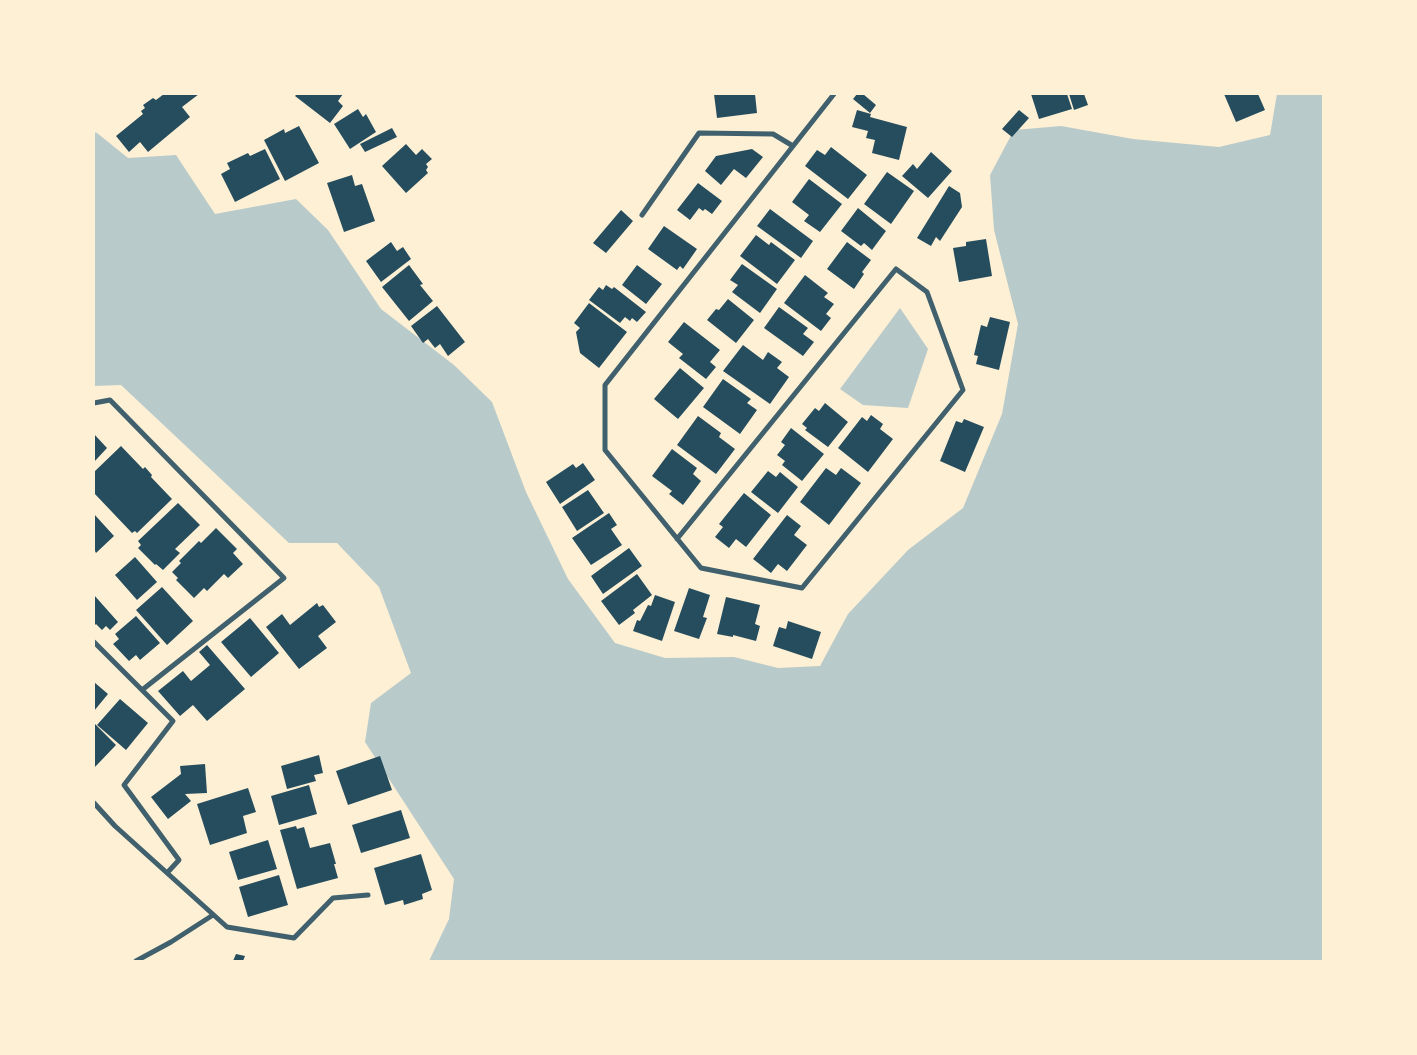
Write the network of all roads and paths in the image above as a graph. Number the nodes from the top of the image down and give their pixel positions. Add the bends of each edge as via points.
1 (834, 94) edge
2 (793, 146) junction
3 (642, 215) dead end
4 (94, 403) edge
5 (677, 539) junction
6 (94, 642) edge
7 (142, 690) junction
8 (94, 803) edge
9 (167, 873) junction
10 (368, 895) dead end
11 (213, 915) junction
12 (136, 961) edge

1 - 2 street
2 - 3 street via 773,134 699,133
2 - 5 street via 605,385 605,450
4 - 7 street via 110,400 284,578
5 - 5 street via 701,568 802,588 962,390 928,292 896,269
6 - 7 street
7 - 9 street via 173,721 124,785 179,860
8 - 9 street
9 - 11 street
10 - 11 street via 333,898 294,938 227,927
11 - 12 street

